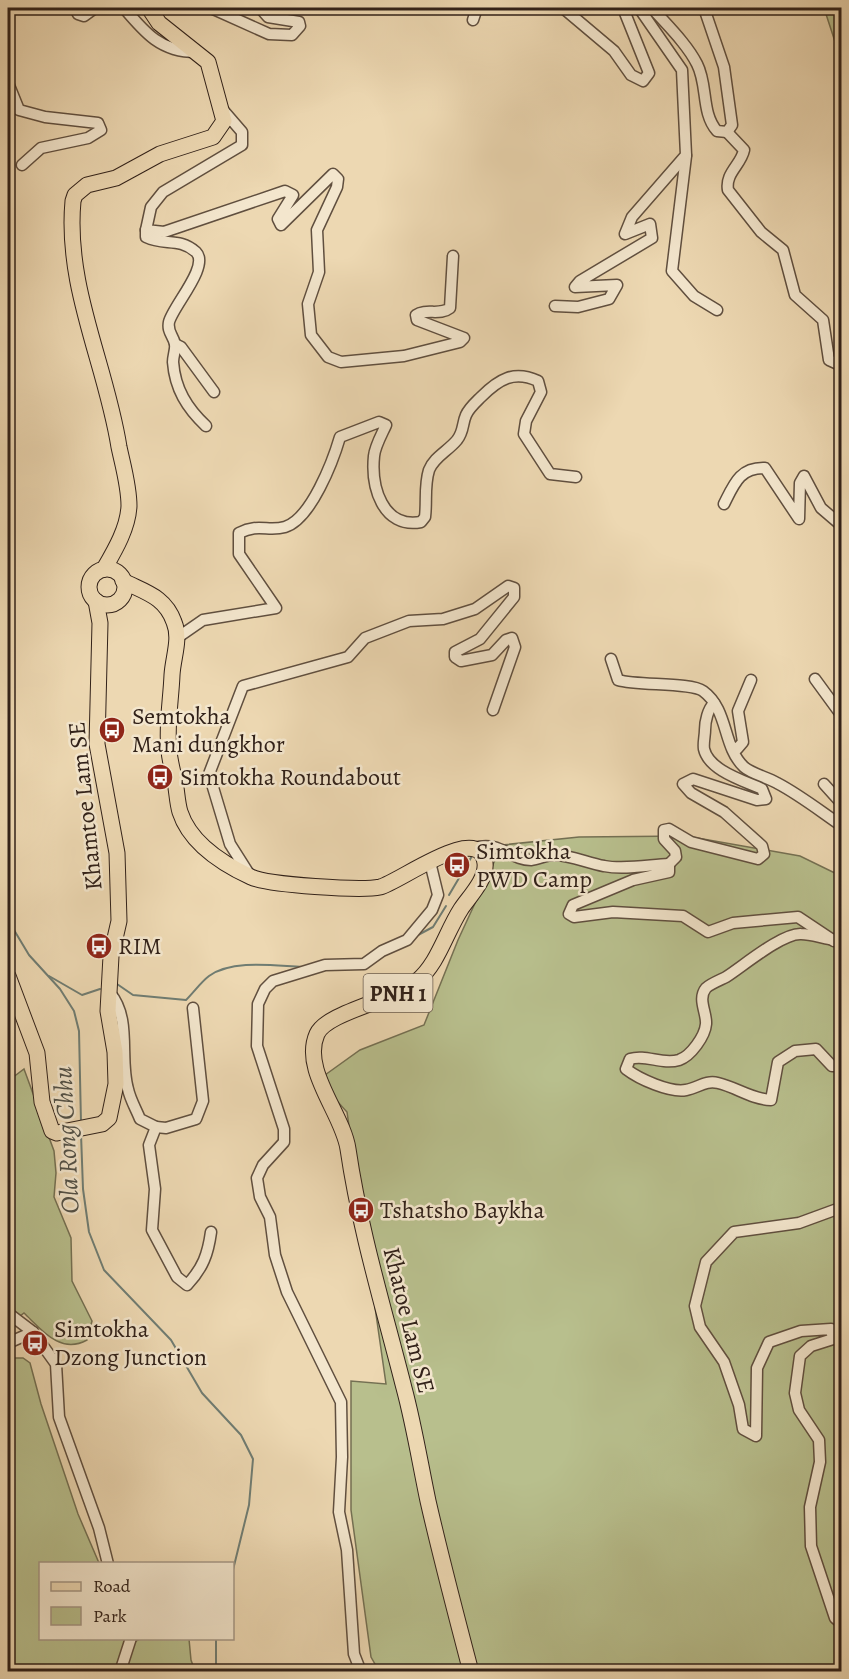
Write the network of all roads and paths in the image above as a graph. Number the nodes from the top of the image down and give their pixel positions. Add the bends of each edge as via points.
1 (75, 8) edge
2 (95, 8) edge
3 (123, 8) edge
4 (149, 8) edge
5 (211, 8) edge
6 (260, 8) edge
7 (477, 8) edge
8 (563, 8) edge
9 (623, 8) edge
10 (639, 8) edge
11 (652, 8) edge
12 (704, 8) edge
13 (473, 20) dead end
14 (198, 52) junction
15 (8, 83) edge
16 (223, 110) junction
17 (727, 132) junction
18 (686, 155) junction
19 (22, 165) dead end
20 (146, 230) junction
21 (453, 256) dead end
22 (555, 306) dead end
23 (717, 309) dead end
24 (175, 344) junction
25 (842, 366) edge
26 (214, 392) dead end
27 (206, 426) dead end
28 (576, 477) dead end
29 (724, 504) dead end
30 (842, 526) edge
31 (116, 579) junction
32 (102, 603) junction
33 (177, 638) junction
34 (611, 659) dead end
35 (814, 679) dead end
36 (751, 680) dead end
37 (714, 703) junction
38 (493, 710) dead end
39 (842, 716) edge
40 (732, 747) junction
41 (824, 784) dead end
42 (842, 804) edge
43 (842, 826) edge
44 (474, 848) junction
45 (430, 862) junction
46 (669, 864) junction
47 (256, 880) junction
48 (838, 941) edge
49 (8, 976) edge
50 (110, 993) junction
51 (193, 1008) dead end
52 (842, 1066) edge
53 (156, 1126) junction
54 (842, 1201) edge
55 (211, 1232) dead end
56 (8, 1313) edge
57 (33, 1332) junction
58 (8, 1343) edge
59 (108, 1562) edge
60 (842, 1624) edge
61 (130, 1640) edge
62 (120, 1671) edge
63 (361, 1671) edge
64 (471, 1671) edge

1 - 2 street via 84,16
3 - 14 street via 153,40 178,51
4 - 14 main road via 159,23
5 - 6 street via 269,34 292,35 300,26 292,20 268,17
7 - 13 street
8 - 9 street via 614,51 631,75 644,81 649,73
10 - 18 street via 682,70
11 - 17 street via 696,61 710,124 717,131
12 - 17 street via 724,67 732,125
14 - 16 main road via 212,70
15 - 19 street via 19,110 98,123 101,130 88,138 41,148
16 - 20 street via 242,132 242,146 163,192 151,207
16 - 31 main road via 224,121 213,137 160,154 116,178 87,185 73,201 74,255 83,309 114,409 126,479 129,507 114,552
17 - 25 street via 744,150 727,182 728,190 762,232 783,250 795,296 823,320 829,360
18 - 22 street via 632,217 625,234 650,224 652,238 575,287 616,285 609,299 578,307
18 - 23 street via 672,271 694,296
20 - 21 street via 164,232 285,191 293,195 278,219 281,225 333,174 338,179 337,187 317,230 319,272 308,304 311,335 328,357 341,362 404,356 464,338 417,320 416,315 450,308
20 - 24 street via 146,237 153,240 189,246 199,260 198,271 176,303 168,323
24 - 26 street
24 - 27 street via 174,375 179,392
28 - 33 street via 550,474 524,434 526,421 541,392 538,381 526,376 512,375 500,380 469,409 458,439 433,461 421,522 412,524 391,515 376,498 374,455 386,425 379,422 340,436 331,465 301,517 284,527 252,526 239,533 239,554 276,608 203,620
29 - 30 street via 739,475 753,467 765,468 799,519 800,483 804,476 821,508
31 - 32 main road
31 - 32 main road, Khamtoe Lam SE via 96,573 90,580 90,593
31 - 33 main road via 148,591 163,603 175,622
32 - 50 main road, Khamtoe Lam SE via 97,744 117,853 119,921 111,956
33 - 47 main road via 168,750 179,809 201,845
34 - 37 street via 618,680 702,690
35 - 39 street
36 - 40 street via 738,711 743,742 737,749
37 - 40 street
37 - 46 street via 705,724 704,747 709,759 762,789 766,799 757,800 693,779 683,784 724,813 762,846 764,854 758,859 691,842 669,829 664,830 664,840 676,857
38 - 47 street via 515,647 512,638 492,655 461,661 455,652 480,639 514,597 514,588 508,586 474,609 443,619 409,621 365,638 348,657 243,686 209,774 230,844 247,873
40 - 43 street via 744,767 776,782
41 - 42 street
44 - 45 main road via 454,851
44 - 46 street via 500,847 531,860 560,855 606,867
44 - 64 main road, Khatoe Lam SE / PNH 1 via 484,858 486,868 431,966 399,993 327,1022 317,1034 315,1053 319,1081 346,1135 357,1208
45 - 47 main road via 382,886 355,889
45 - 63 street via 438,895 432,910 407,940 364,964 325,965 273,981 258,1004 257,1046 284,1130 284,1142 257,1178 287,1292 340,1402 339,1512 347,1550 354,1654
46 - 48 street via 669,872 633,880 573,905 569,914 682,916 708,932 733,923 798,917
48 - 52 street via 799,933 747,960 706,987 703,996 707,1022 691,1051 680,1060 653,1061 639,1056 630,1059 626,1069 636,1077 669,1089 688,1090 709,1082 721,1083 771,1100 778,1062 795,1051 816,1049 832,1066
49 - 50 main road, Khamtoe Lam SE via 37,1053 42,1102 52,1131 57,1133 102,1124 110,1118 116,1084 108,1011
50 - 53 street via 122,1022 127,1088 140,1119
51 - 53 street via 203,1101 196,1119 166,1128
53 - 55 street via 149,1145 155,1189 152,1230 177,1277 187,1285 208,1253
54 - 60 street via 840,1208 799,1223 734,1232 706,1262 695,1306 700,1327 724,1362 743,1429 756,1436 757,1368 769,1342 801,1331 831,1329 833,1339 811,1346 800,1356 795,1393 798,1410 819,1440 820,1462 810,1507 811,1546 835,1618
56 - 57 street
57 - 58 street
57 - 59 street via 56,1364 58,1417
61 - 62 street

